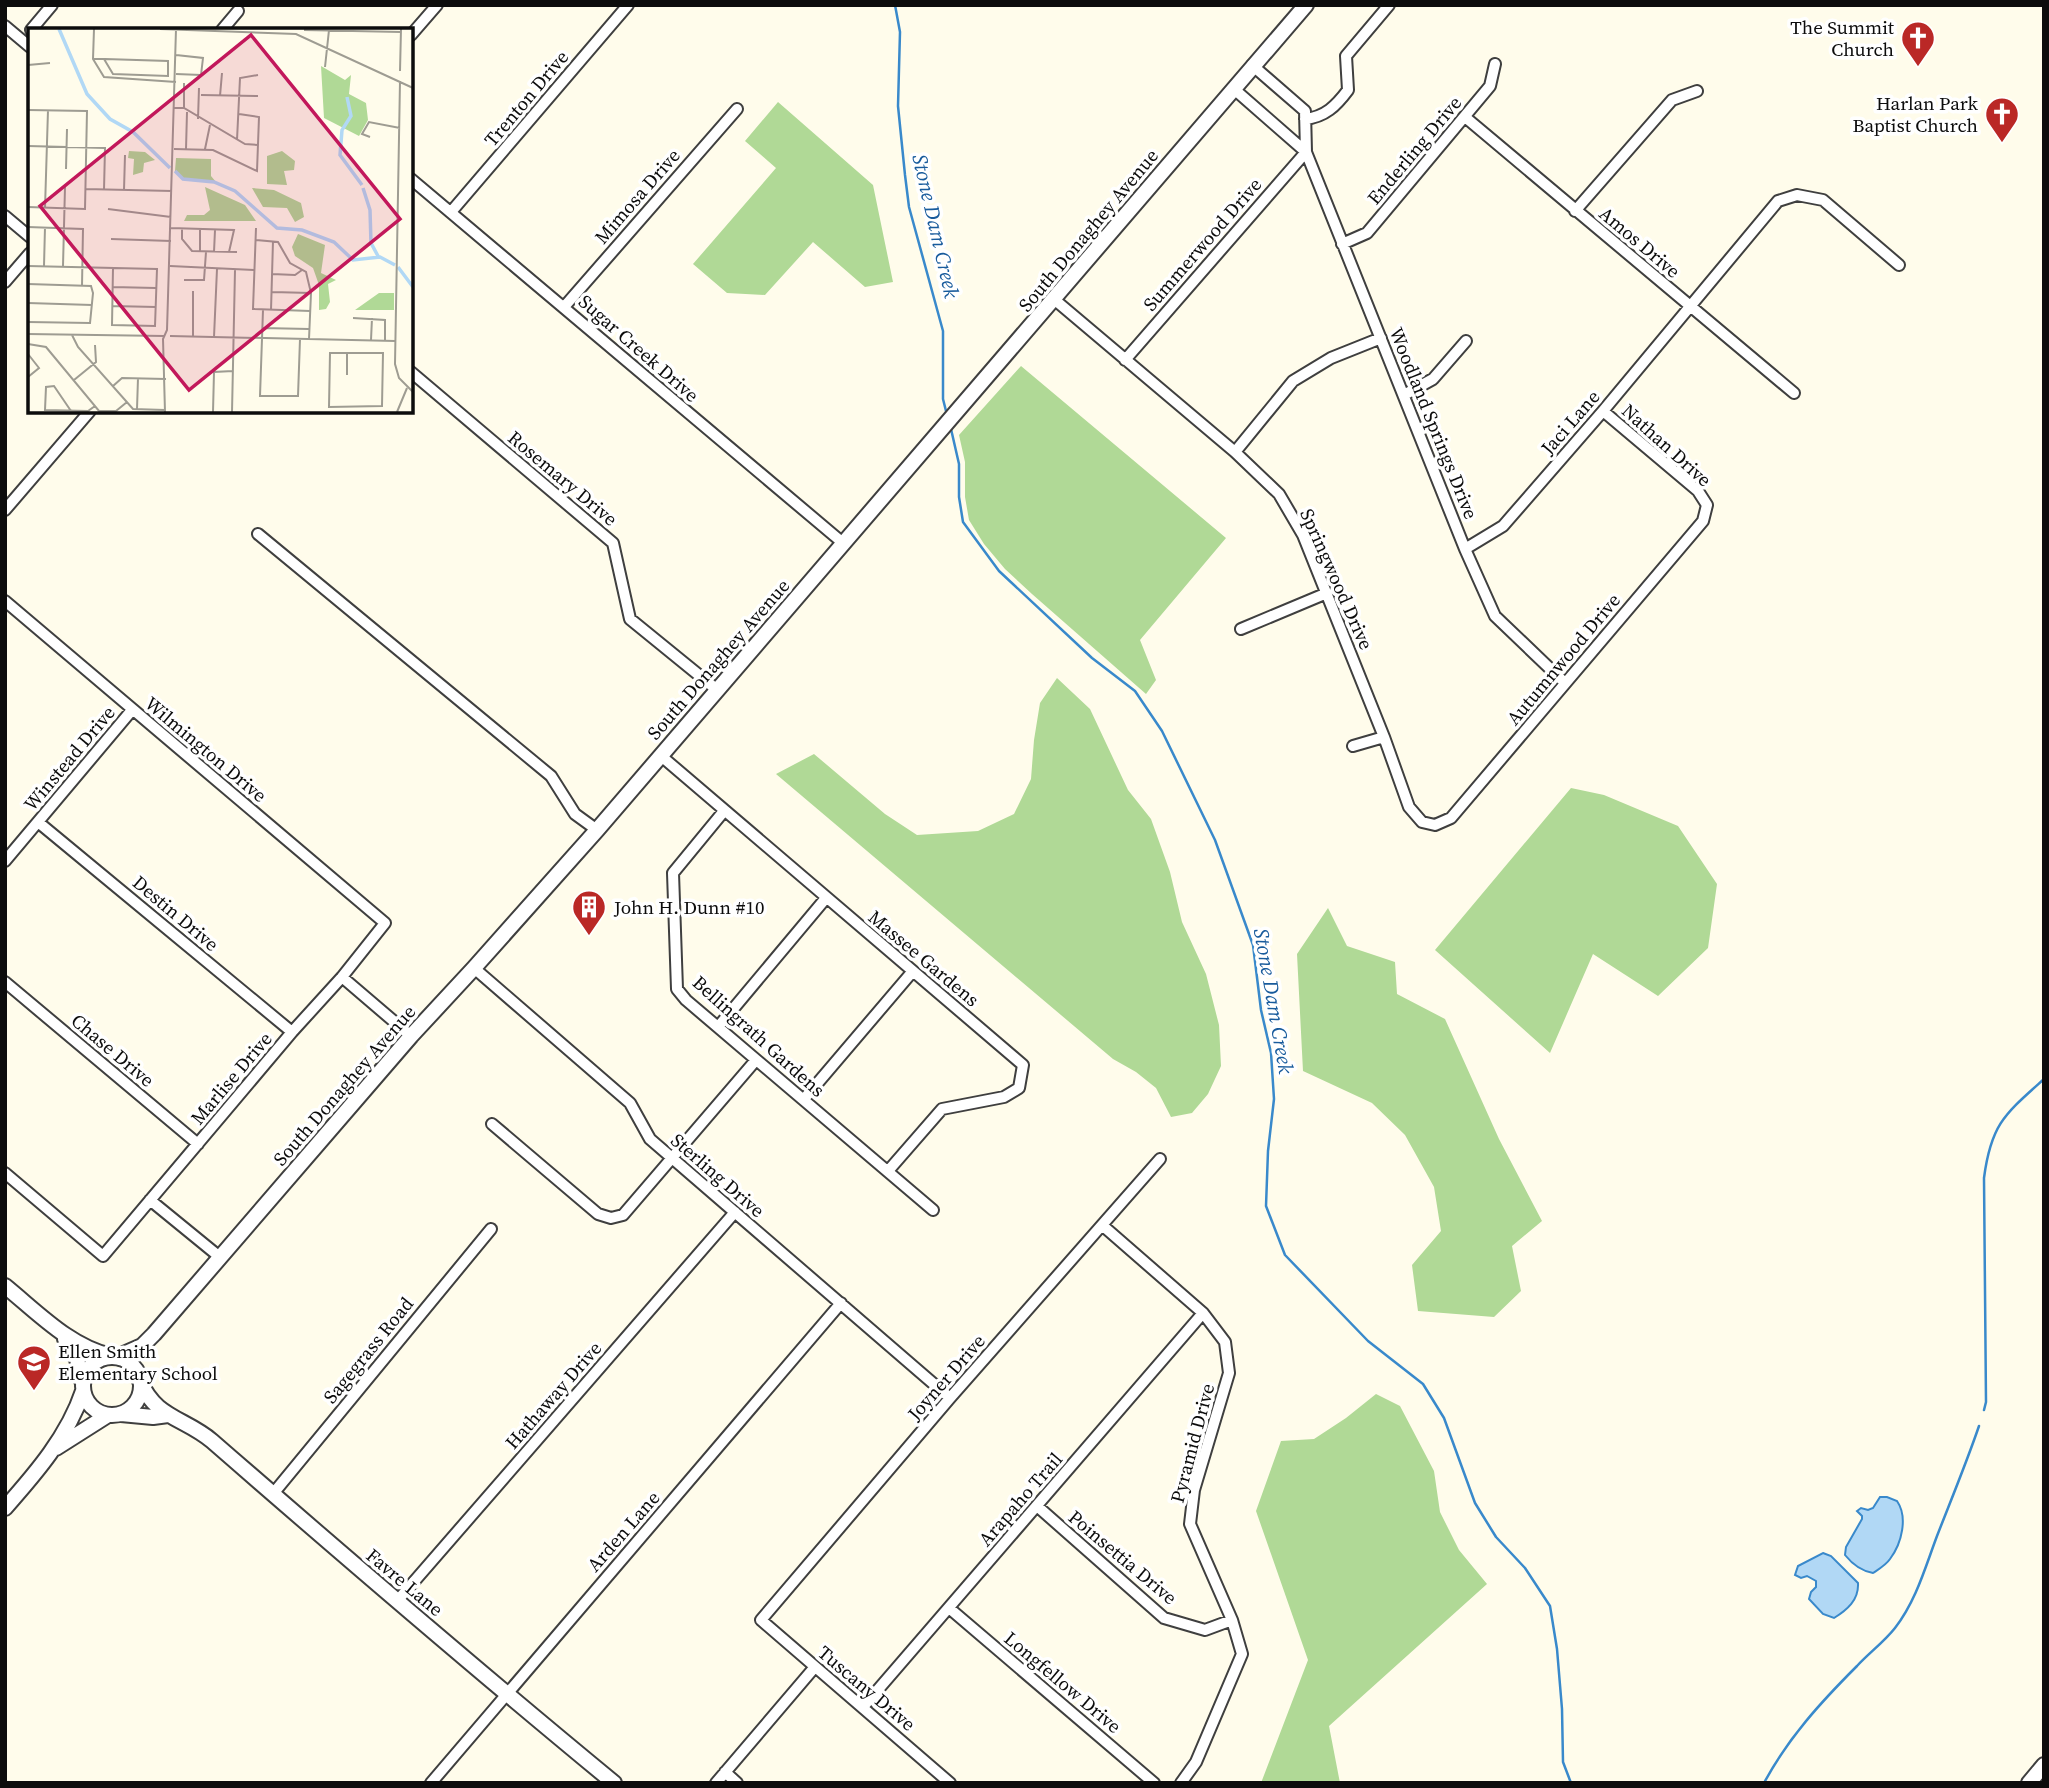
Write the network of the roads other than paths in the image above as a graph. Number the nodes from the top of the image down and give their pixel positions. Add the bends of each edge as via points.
1 (52, 5) edge
2 (437, 5) edge
3 (628, 5) edge
4 (1306, 5) edge
5 (1389, 5) edge
6 (238, 11) dead end
7 (5, 26) edge
8 (32, 28) edge
9 (224, 28) edge
10 (413, 33) edge
11 (26, 43) edge
12 (1495, 64) dead end
13 (1252, 65) junction
14 (1234, 89) junction
15 (1697, 91) dead end
16 (737, 109) dead end
17 (1465, 117) junction
18 (1305, 119) junction
19 (1306, 152) junction
20 (413, 180) edge
21 (1575, 211) junction
22 (452, 212) junction
23 (5, 216) edge
24 (28, 235) edge
25 (1342, 244) junction
26 (28, 255) edge
27 (1899, 265) dead end
28 (5, 282) edge
29 (1055, 300) junction
30 (1689, 306) junction
31 (564, 307) junction
32 (1381, 338) junction
33 (1466, 341) dead end
34 (1125, 360) junction
35 (413, 374) edge
36 (1794, 393) dead end
37 (1404, 395) junction
38 (1603, 411) junction
39 (88, 413) edge
40 (1235, 452) junction
41 (1707, 505) joint
42 (5, 510) edge
43 (258, 534) dead end
44 (843, 543) junction
45 (1465, 549) junction
46 (1327, 593) junction
47 (5, 601) edge
48 (1241, 629) dead end
49 (1565, 683) junction
50 (716, 689) junction
51 (132, 710) junction
52 (1384, 737) junction
53 (1353, 746) dead end
54 (660, 755) junction
55 (724, 811) junction
56 (38, 822) junction
57 (1435, 825) joint
58 (597, 830) junction
59 (5, 861) edge
60 (826, 898) junction
61 (385, 923) joint
62 (474, 968) junction
63 (913, 971) junction
64 (342, 977) junction
65 (5, 982) edge
66 (718, 1027) junction
67 (292, 1032) junction
68 (411, 1036) junction
69 (756, 1060) junction
70 (804, 1099) junction
71 (492, 1124) dead end
72 (198, 1144) junction
73 (673, 1158) junction
74 (1160, 1159) dead end
75 (888, 1171) junction
76 (5, 1173) edge
77 (150, 1200) junction
78 (933, 1210) dead end
79 (735, 1212) junction
80 (1102, 1225) junction
81 (491, 1229) dead end
82 (221, 1258) junction
83 (5, 1286) edge
84 (841, 1303) junction
85 (1203, 1313) junction
86 (58, 1329) junction
87 (154, 1334) junction
88 (115, 1357) junction
89 (140, 1379) junction
90 (82, 1386) junction
91 (950, 1398) junction
92 (114, 1415) junction
93 (168, 1415) junction
94 (52, 1451) junction
95 (272, 1494) junction
96 (1037, 1506) junction
97 (5, 1508) edge
98 (398, 1600) junction
99 (949, 1608) junction
100 (761, 1620) joint
101 (1232, 1620) junction
102 (814, 1668) junction
103 (506, 1694) junction
104 (863, 1707) junction
105 (2044, 1765) edge
106 (725, 1772) junction
107 (431, 1783) edge
108 (614, 1783) edge
109 (716, 1783) edge
110 (737, 1783) edge
111 (950, 1783) edge
112 (1154, 1783) edge
113 (1181, 1783) edge
114 (2028, 1783) edge

1 - 8 street
2 - 10 street
3 - 22 street, Trenton Drive
4 - 13 street, South Donaghey Avenue
5 - 18 street via 1346,56 1348,90 1335,107 1317,118
6 - 9 street
7 - 11 street
12 - 17 street, Enderling Drive via 1490,86
13 - 14 street, South Donaghey Avenue
13 - 18 street via 1305,111
14 - 19 street, Woodland Springs Drive
14 - 29 street, South Donaghey Avenue
15 - 21 street via 1672,100
16 - 31 street, Mimosa Drive
17 - 21 street, Amos Drive
17 - 25 street, Enderling Drive via 1367,233
18 - 19 street, Woodland Springs Drive
19 - 25 street, Woodland Springs Drive
19 - 34 street, Summerwood Drive
20 - 22 street, Sugar Creek Drive
21 - 30 street, Amos Drive
22 - 31 street, Sugar Creek Drive
23 - 24 street
25 - 32 street, Woodland Springs Drive
26 - 28 street
27 - 30 street, Jaci Lane via 1823,200 1797,195 1779,201
29 - 34 street, Springwood Drive
29 - 44 street, South Donaghey Avenue
30 - 36 street, Amos Drive
30 - 38 street, Jaci Lane
31 - 44 street, Sugar Creek Drive
32 - 37 street, Woodland Springs Drive
32 - 40 street via 1331,358 1293,381
33 - 37 street via 1433,379
34 - 40 street, Springwood Drive
35 - 50 street, Rosemary Drive via 613,543 630,619
37 - 45 street, Woodland Springs Drive
38 - 41 street, Nathan Drive via 1698,491
38 - 45 street, Jaci Lane via 1503,526
39 - 42 street
40 - 46 street, Springwood Drive via 1279,494 1303,535
41 - 49 street, Autumnwood Drive via 1703,521
43 - 58 street via 551,776 575,814
44 - 50 street, South Donaghey Avenue
45 - 49 street, Woodland Springs Drive via 1495,617
46 - 48 street
46 - 52 street, Springwood Drive
47 - 51 street, Wilmington Drive
49 - 57 street, Autumnwood Drive via 1451,818
50 - 54 street, South Donaghey Avenue
51 - 56 street, Winstead Drive
51 - 61 street, Wilmington Drive
52 - 53 street
52 - 57 street, Springwood Drive via 1409,807 1422,822
54 - 55 street, Massee Gardens
54 - 58 street, South Donaghey Avenue
55 - 60 street, Massee Gardens
55 - 66 street, Bellingrath Gardens via 673,873 677,989
56 - 59 street, Winstead Drive
56 - 67 street, Destin Drive
58 - 62 street, South Donaghey Avenue
60 - 63 street, Massee Gardens
60 - 66 street
61 - 64 street, Marlise Drive
62 - 68 street, South Donaghey Avenue
62 - 73 street, Sterling Drive via 629,1103 650,1139
63 - 70 street
63 - 75 street, Massee Gardens via 1023,1065 1019,1088 1004,1097 942,1109
64 - 67 street, Marlise Drive
64 - 68 street
65 - 72 street, Chase Drive
66 - 69 street, Bellingrath Gardens
67 - 72 street, Marlise Drive
68 - 82 street, South Donaghey Avenue
69 - 70 street, Bellingrath Gardens
69 - 73 street
70 - 75 street, Bellingrath Gardens
71 - 73 street via 598,1214 611,1218 624,1214
72 - 77 street, Marlise Drive
73 - 79 street, Sterling Drive
74 - 80 street, Joyner Drive
75 - 78 street, Bellingrath Gardens
76 - 77 street, Marlise Drive via 103,1255
77 - 82 street
79 - 84 street, Sterling Drive
79 - 98 street, Hathaway Drive
80 - 85 street, Pyramid Drive
80 - 91 street, Joyner Drive
81 - 95 street, Sagegrass Road
82 - 87 street, South Donaghey Avenue
83 - 86 street
84 - 91 street, Sterling Drive
84 - 103 street, Arden Lane
85 - 96 street, Arapaho Trail
85 - 101 street, Pyramid Drive via 1225,1342 1229,1373 1194,1490 1190,1524
86 - 88 street via 87,1348
86 - 90 street via 73,1349
87 - 88 street, South Donaghey Avenue via 142,1346
87 - 89 street, South Donaghey Avenue
88 - 89 street via 135,1368
88 - 90 street via 90,1366
89 - 92 street via 135,1404
89 - 93 street, Favre Lane via 151,1401
90 - 92 street via 91,1407
90 - 94 street via 78,1406
91 - 100 street, Joyner Drive
92 - 93 street, Favre Lane
92 - 94 street
93 - 95 street, Favre Lane via 209,1438
94 - 97 street
95 - 98 street, Favre Lane
96 - 99 street, Arapaho Trail
96 - 101 street, Poinsettia Drive via 1164,1618 1205,1630
98 - 103 street, Favre Lane
99 - 104 street, Arapaho Trail
99 - 112 street, Longfellow Drive
100 - 102 street, Tuscany Drive
101 - 113 street, Pyramid Drive via 1242,1654 1196,1762
102 - 104 street, Tuscany Drive
102 - 106 street
103 - 107 street, Arden Lane
103 - 108 street, Favre Lane
104 - 111 street, Tuscany Drive
105 - 114 street
106 - 109 street
106 - 110 street

